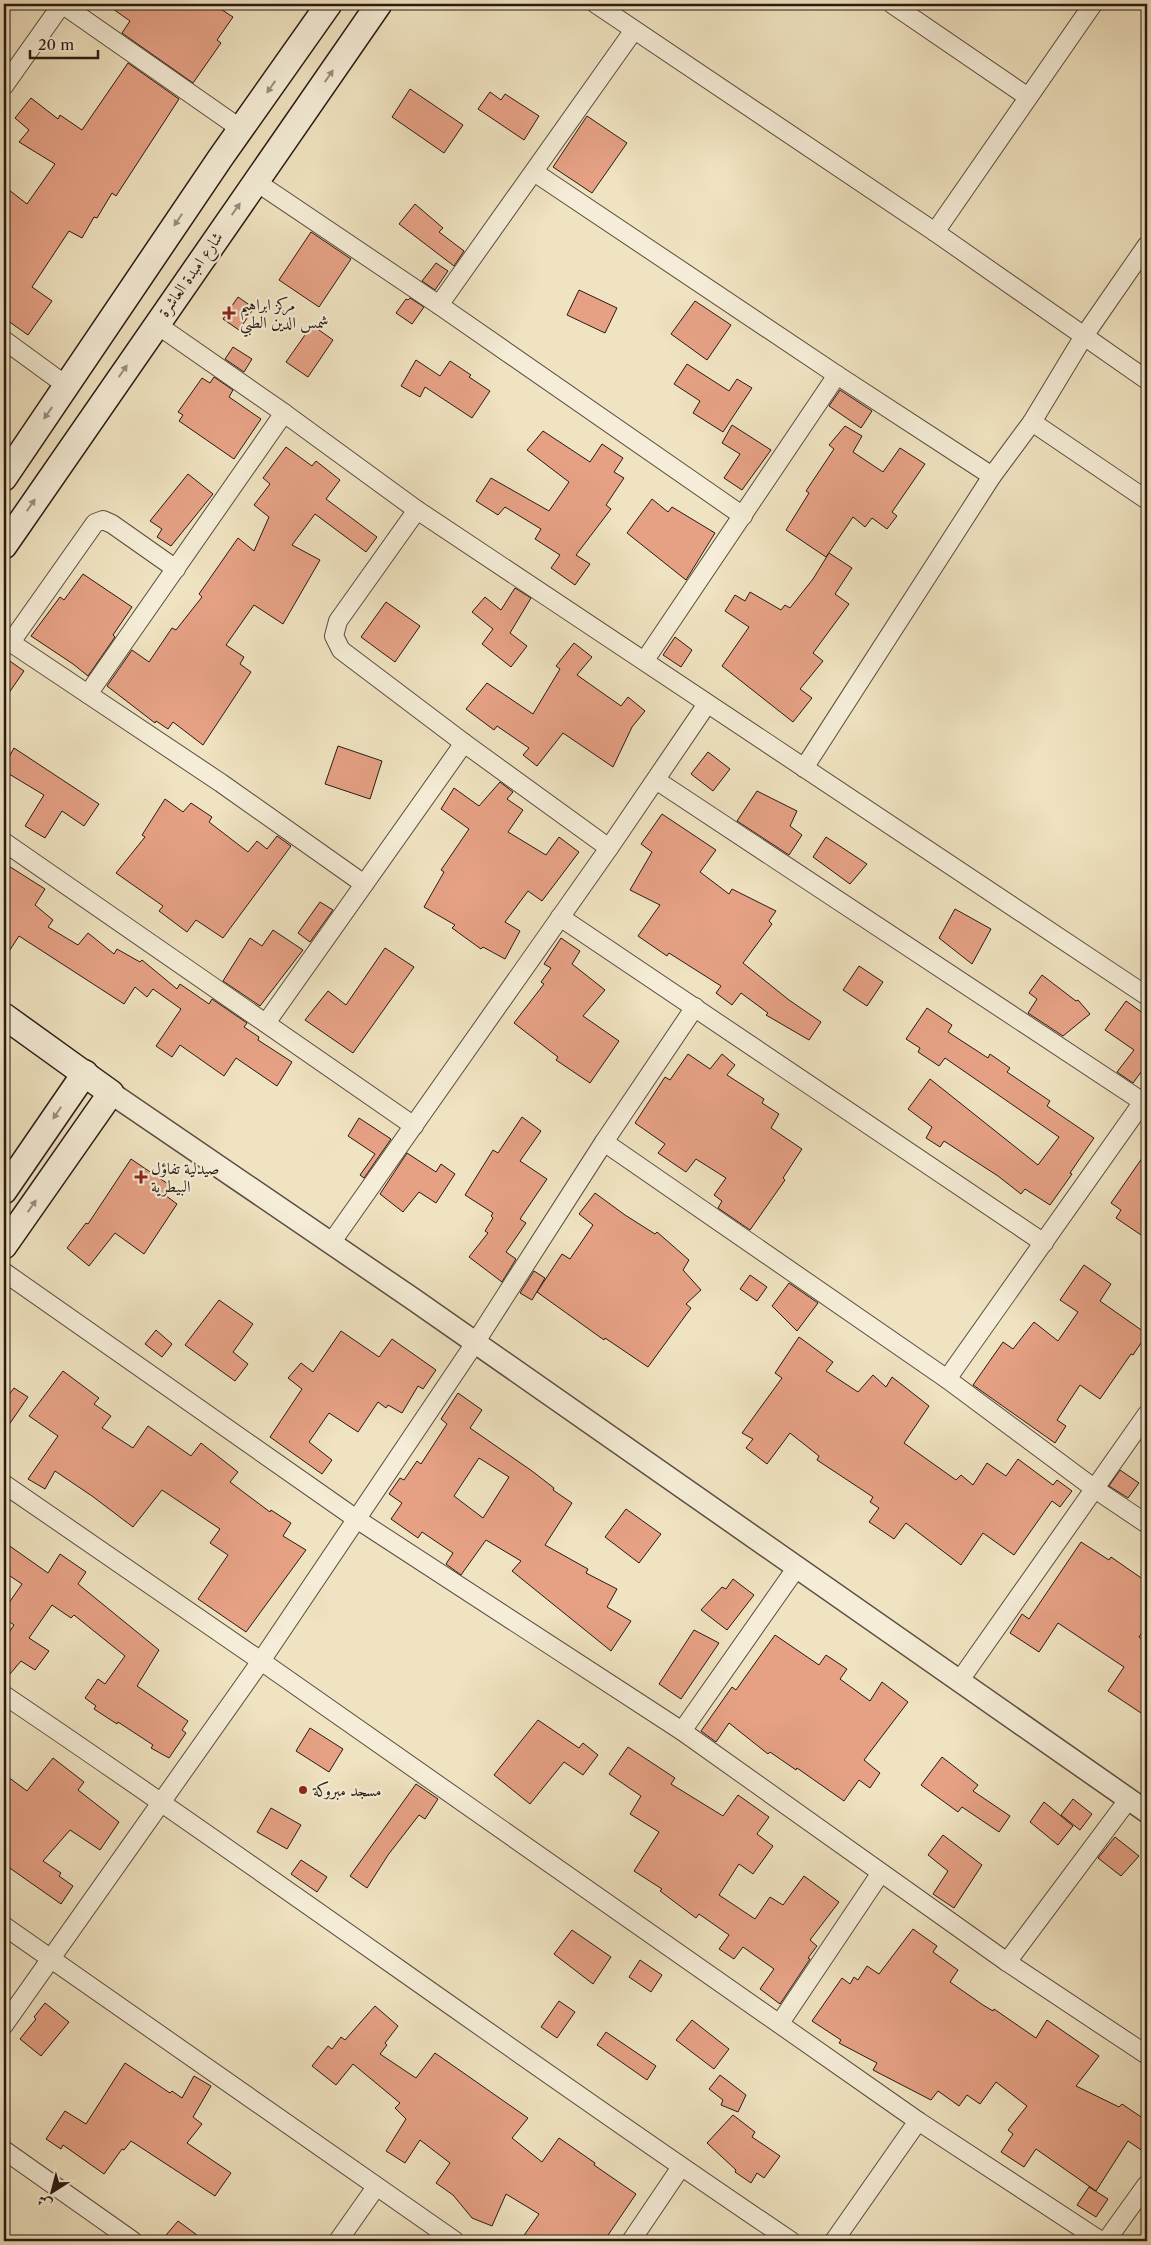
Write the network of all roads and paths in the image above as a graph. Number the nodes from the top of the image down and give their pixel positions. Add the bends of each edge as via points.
1 (62, 4) edge
2 (329, 4) edge
3 (379, 4) edge
4 (596, 4) edge
5 (892, 4) edge
6 (1093, 4) edge
7 (634, 30) junction
8 (4, 86) edge
9 (1028, 97) junction
10 (241, 129) junction
11 (534, 172) junction
12 (255, 181) junction
13 (935, 232) junction
14 (1147, 245) edge
15 (439, 305) junction
16 (156, 324) junction
17 (1084, 336) junction
18 (4, 340) edge
19 (837, 375) junction
20 (1147, 380) edge
21 (67, 386) junction
22 (284, 413) junction
23 (1032, 422) junction
24 (992, 476) junction
25 (4, 478) edge
26 (1147, 500) edge
27 (417, 510) junction
28 (743, 516) junction
29 (4, 546) edge
30 (176, 569) junction
31 (7, 640) edge
32 (645, 660) junction
33 (88, 694) junction
34 (707, 704) junction
35 (464, 743) junction
36 (804, 768) junction
37 (656, 780) junction
38 (4, 842) edge
39 (609, 848) junction
40 (364, 884) junction
41 (560, 917) junction
42 (1147, 996) edge
43 (696, 1007) junction
44 (4, 1016) edge
45 (266, 1023) junction
46 (85, 1073) junction
47 (111, 1093) junction
48 (1145, 1099) edge
49 (414, 1126) junction
50 (604, 1142) junction
51 (4, 1192) edge
52 (331, 1243) junction
53 (1044, 1243) junction
54 (4, 1246) edge
55 (4, 1272) edge
56 (475, 1343) junction
57 (946, 1379) junction
58 (1147, 1414) edge
59 (4, 1484) edge
60 (1095, 1489) junction
61 (355, 1518) junction
62 (1147, 1524) edge
63 (797, 1567) junction
64 (261, 1661) junction
65 (960, 1680) junction
66 (4, 1695) edge
67 (682, 1731) junction
68 (1128, 1800) junction
69 (162, 1801) junction
70 (1147, 1812) edge
71 (880, 1874) junction
72 (4, 1926) edge
73 (50, 1958) junction
74 (1007, 1962) junction
75 (780, 2023) junction
76 (4, 2025) edge
77 (1147, 2055) edge
78 (918, 2121) junction
79 (4, 2150) edge
80 (682, 2168) junction
81 (1147, 2184) edge
82 (376, 2187) junction
83 (133, 2241) edge
84 (338, 2241) edge
85 (455, 2241) edge
86 (631, 2241) edge
87 (791, 2241) edge
88 (834, 2241) edge
89 (1101, 2241) edge
90 (1106, 2241) edge

1 - 8 street
1 - 10 street
2 -> 10 main road
12 -> 3 main road, شارع امبدة العاشرة
4 - 7 street
5 - 9 street
6 - 9 street
7 - 11 street
7 - 13 street
9 - 13 street
10 -> 21 main road
11 - 15 street
11 - 19 street
12 - 15 street
16 -> 12 main road, شارع امبدة العاشرة
13 - 17 street
14 - 17 street
15 - 28 street
16 - 22 street
29 -> 16 main road, شارع امبدة العاشرة
17 - 20 street
17 - 23 street
18 - 21 street
19 - 24 street
19 - 28 street
21 -> 25 main road
22 - 27 street
22 - 30 street
23 - 24 street
23 - 26 street
24 - 36 street
27 - 32 street
27 - 35 street via 338,621 334,636 341,650
28 - 32 street
30 - 31 street via 112,524 103,520 95,523
30 - 33 street
31 - 33 street
32 - 34 street
33 - 40 street
34 - 36 street
34 - 37 street
35 - 39 street
35 - 40 street
36 - 42 street
37 - 39 street
37 - 48 street
38 - 45 street
39 - 41 street
40 - 45 street
41 - 43 street
41 - 49 street
43 - 50 street
43 - 53 street
44 - 46 main road
45 - 49 street
46 - 47 main road
46 -> 51 main road
47 - 52 street
54 -> 47 main road
48 - 53 street
49 - 52 street
50 - 56 street
50 - 57 street
52 - 56 street
53 - 57 street
55 - 61 street
56 - 61 street
56 - 63 street
57 - 60 street
58 - 60 street
59 - 64 street
60 - 62 street
60 - 65 street
61 - 64 street
61 - 67 street
63 - 65 street
63 - 67 street
64 - 69 street
64 - 75 street
65 - 68 street
66 - 69 street
67 - 71 street
68 - 70 street
68 - 74 street
69 - 73 street
69 - 80 street
71 - 74 street
71 - 75 street
72 - 73 street
73 - 76 street
73 - 82 street
74 - 77 street
75 - 78 street
78 - 88 street
78 - 89 street
79 - 83 street
80 - 86 street
80 - 87 street
81 - 90 street
82 - 84 street
82 - 85 street

